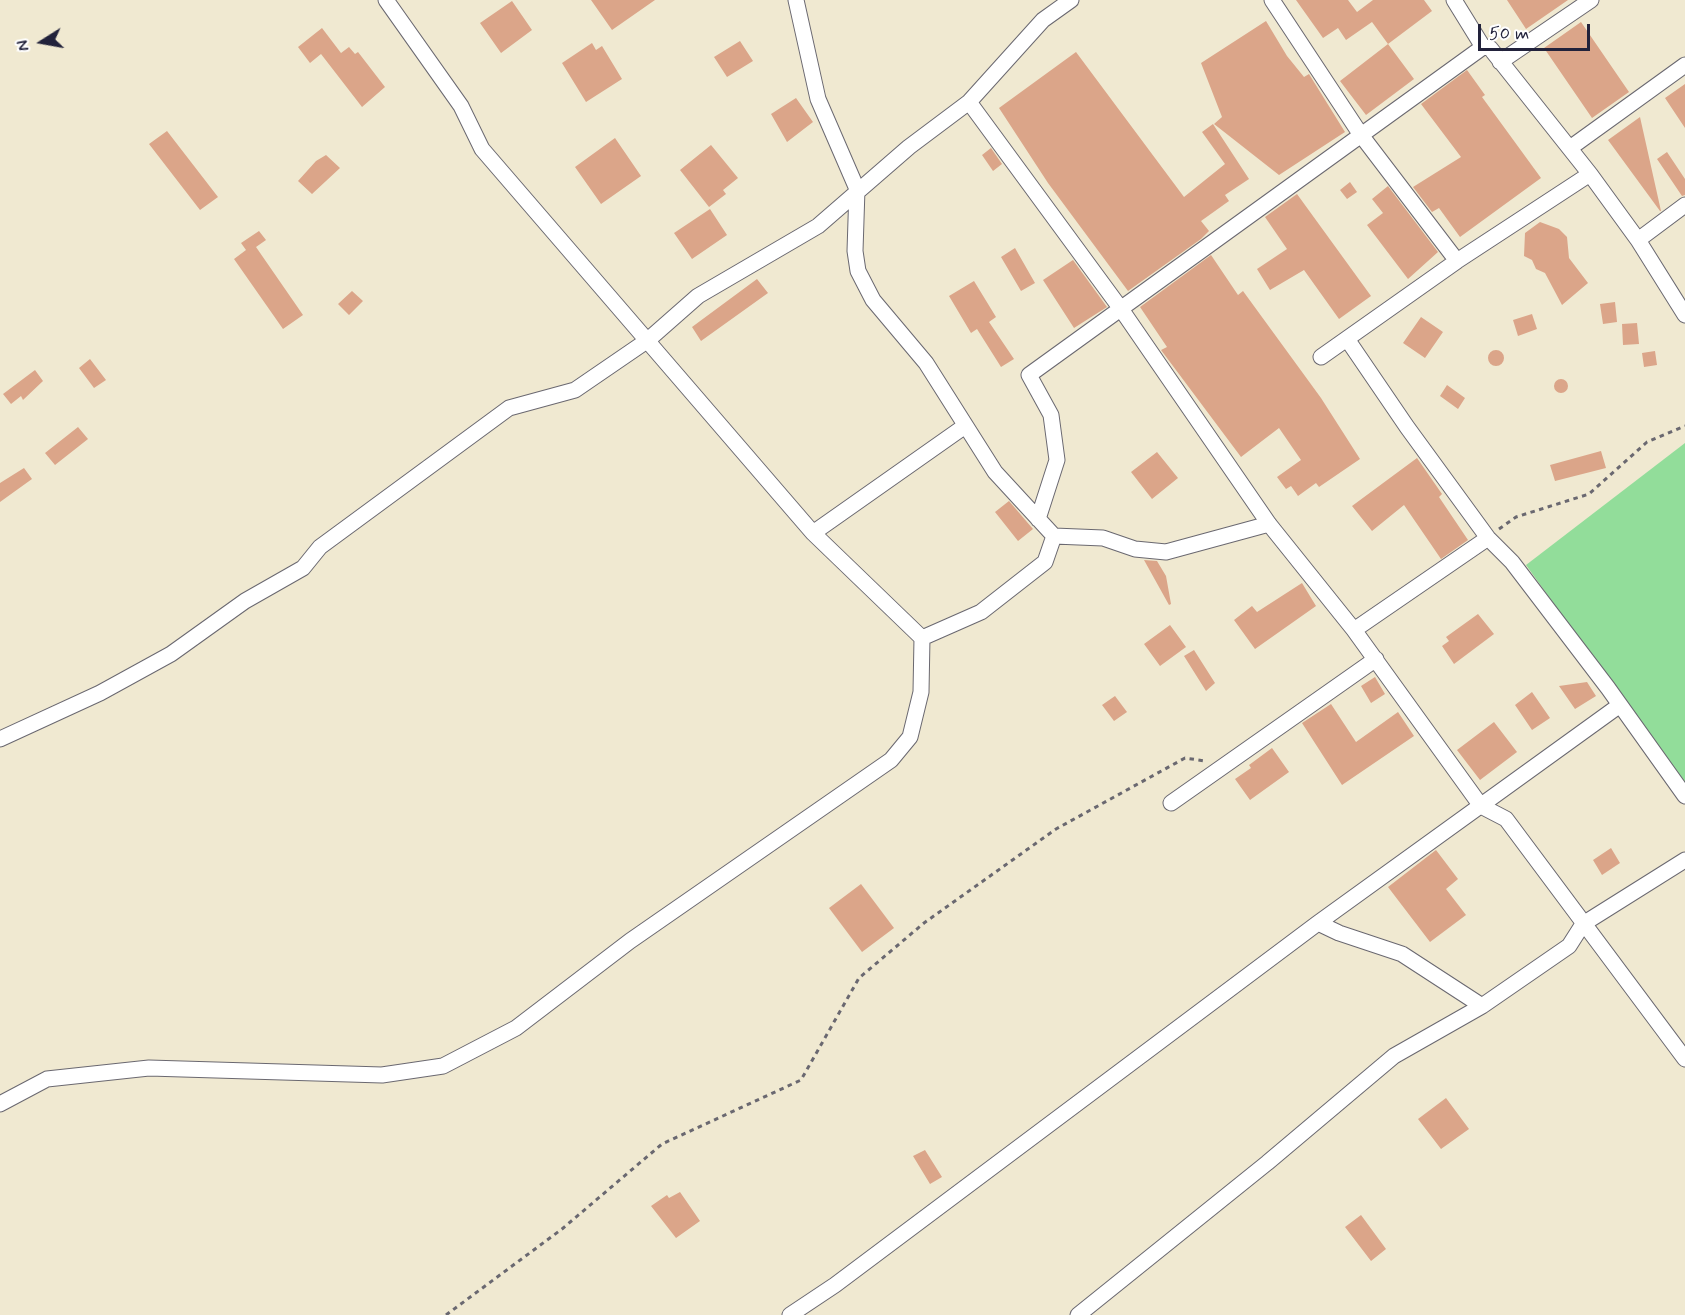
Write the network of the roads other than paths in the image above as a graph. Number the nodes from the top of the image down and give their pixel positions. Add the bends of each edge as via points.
1 (386, 0) edge
2 (796, 0) edge
3 (1071, 0) edge
4 (1272, 0) edge
5 (1454, 0) edge
6 (1591, 0) edge
7 (1483, 47) junction
8 (1500, 62) junction
9 (1685, 65) edge
10 (969, 102) junction
11 (1361, 135) junction
12 (1570, 148) junction
13 (1590, 174) junction
14 (857, 189) junction
15 (1685, 205) edge
16 (1638, 240) junction
17 (1457, 261) junction
18 (1121, 309) junction
19 (1685, 315) edge
20 (1347, 339) junction
21 (648, 340) junction
22 (1321, 357) dead end
23 (965, 426) junction
24 (1038, 519) junction
25 (1269, 524) junction
26 (813, 533) junction
27 (1054, 536) junction
28 (1488, 538) junction
29 (1354, 630) junction
30 (922, 638) junction
31 (1376, 659) junction
32 (1620, 705) junction
33 (0, 739) edge
34 (1685, 796) edge
35 (1171, 803) dead end
36 (1481, 807) junction
37 (1685, 860) edge
38 (1318, 922) junction
39 (1583, 924) junction
40 (1482, 1005) junction
41 (1685, 1059) edge
42 (0, 1104) edge
43 (790, 1315) edge
44 (1078, 1315) edge

1 - 21 street via 461,106 482,149
2 - 14 street via 818,99
3 - 10 street via 1043,20
4 - 11 street
5 - 7 street
6 - 8 street
7 - 8 street via 1490,48
7 - 11 street
8 - 12 street
9 - 12 street
10 - 14 street
10 - 18 street
11 - 17 street
11 - 18 street
12 - 13 street
13 - 16 street
13 - 17 street
14 - 21 street via 818,226 698,296
14 - 23 street via 858,271 873,300 920,355
15 - 16 street
16 - 19 street
17 - 20 street
18 - 24 street via 1029,375 1051,415 1057,460
18 - 25 street
20 - 22 street
20 - 28 street
21 - 26 street
21 - 33 street via 575,390 509,408 320,547 303,568 245,601 171,654 100,693
23 - 24 street via 995,472
23 - 26 street
24 - 27 street
25 - 27 street via 1166,552 1135,549 1103,538
25 - 29 street
26 - 30 street
27 - 30 street via 1045,562 981,612
28 - 29 street
28 - 32 street via 1512,562
29 - 31 street
30 - 42 street via 921,692 916,714 910,737 891,760 630,941 516,1028 443,1066 382,1075 149,1068 47,1079
31 - 35 street
31 - 36 street
32 - 34 street
32 - 36 street
36 - 38 street
36 - 39 street via 1506,819
37 - 39 street
38 - 40 street via 1402,954
38 - 43 street via 836,1285
39 - 40 street via 1569,946
39 - 41 street
40 - 44 street via 1394,1056

